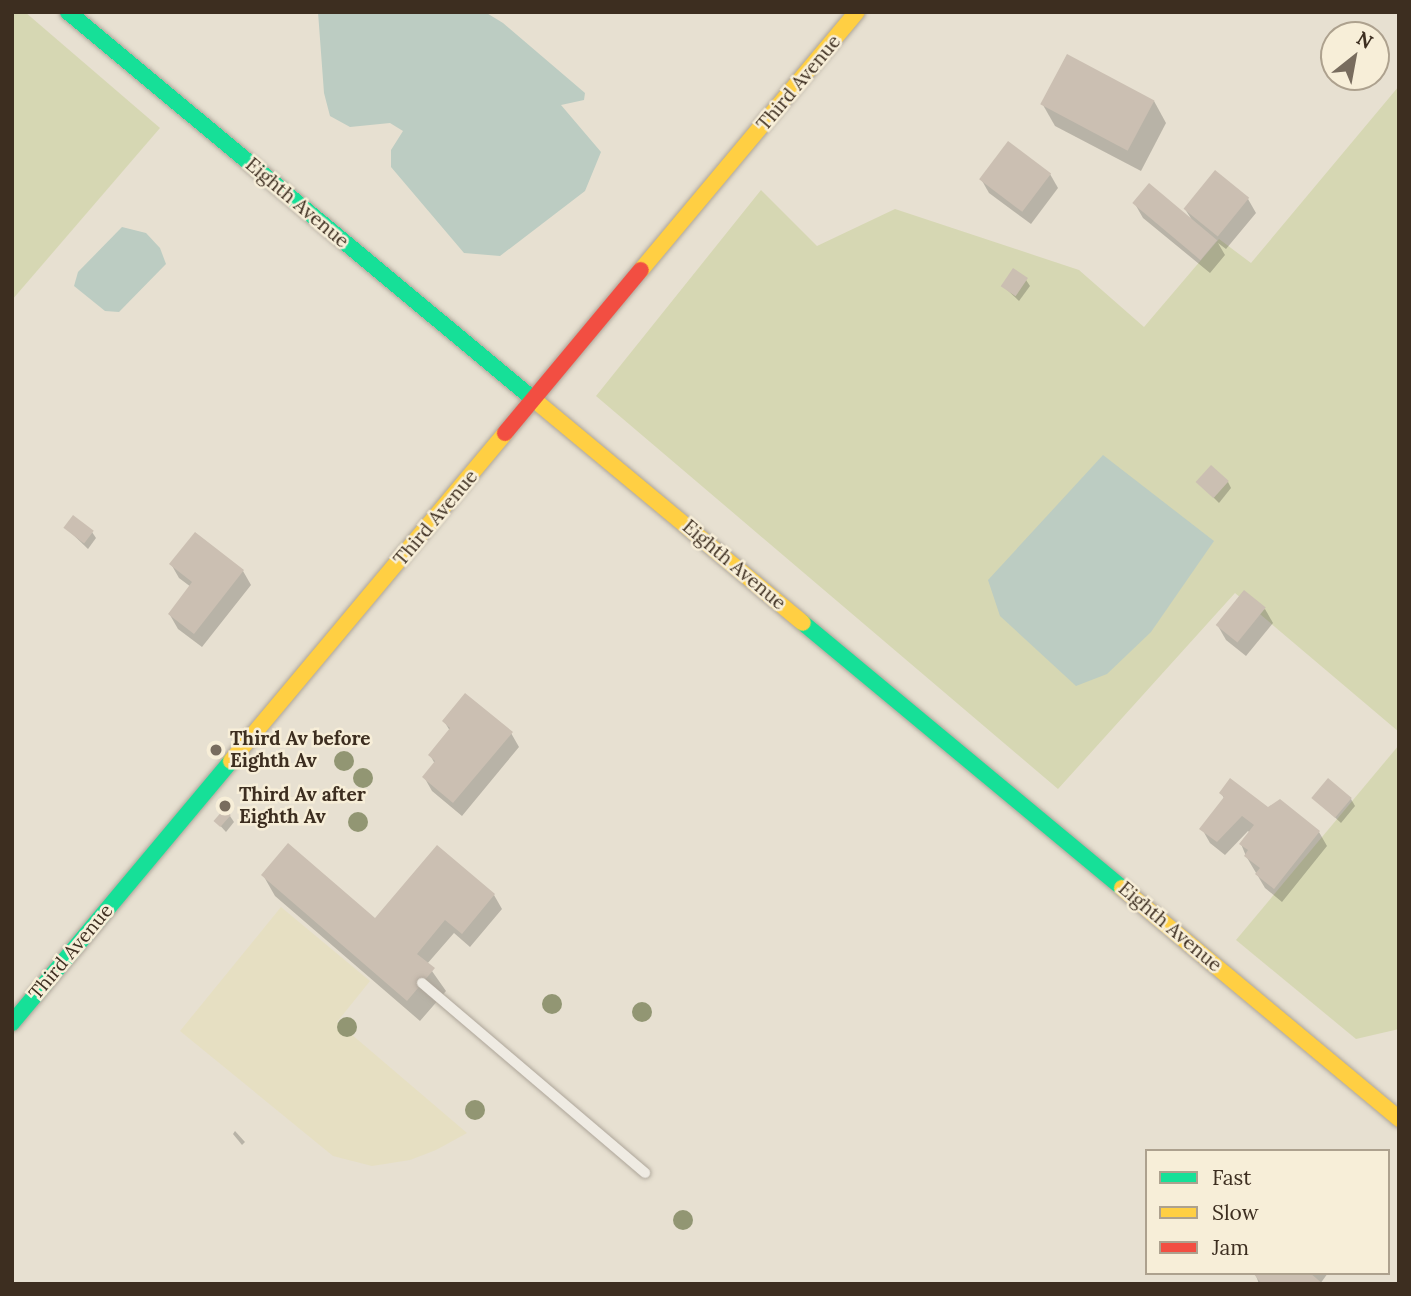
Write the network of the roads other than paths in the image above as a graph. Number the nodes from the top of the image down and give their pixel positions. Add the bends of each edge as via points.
1 (68, 12) edge
2 (858, 12) edge
3 (535, 401) junction
4 (422, 983) dead end
5 (12, 1023) edge
6 (1399, 1119) edge
7 (645, 1173) dead end

1 - 3 main road, Eighth Avenue
2 - 3 main road, Third Avenue
3 - 5 main road, Third Avenue
3 - 6 main road, Eighth Avenue
4 - 7 lane

